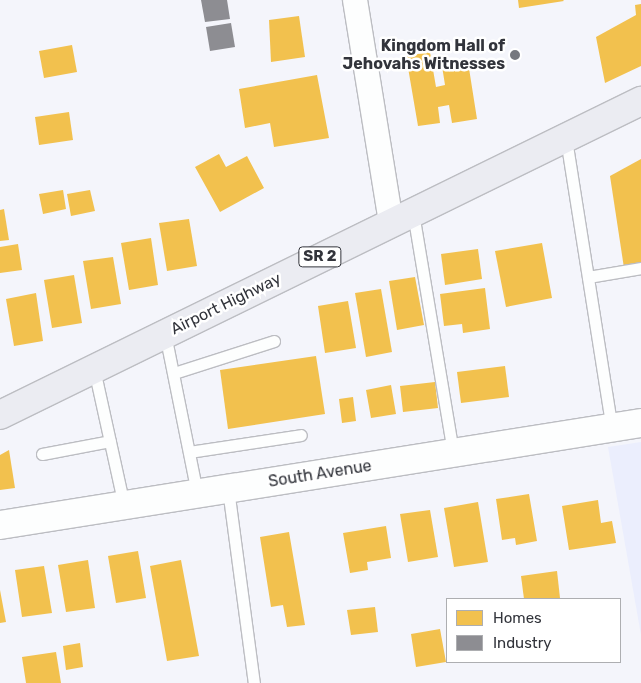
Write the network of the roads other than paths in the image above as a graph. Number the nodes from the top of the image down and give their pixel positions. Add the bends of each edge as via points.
1 (355, 0) edge
2 (641, 101) edge
3 (566, 139) junction
4 (402, 217) junction
5 (641, 268) edge
6 (588, 277) junction
7 (165, 334) junction
8 (274, 341) dead end
9 (94, 368) junction
10 (174, 373) junction
11 (0, 414) edge
12 (641, 423) edge
13 (612, 428) junction
14 (302, 434) dead end
15 (110, 441) junction
16 (189, 452) junction
17 (453, 453) junction
18 (42, 454) dead end
19 (228, 488) junction
20 (197, 494) junction
21 (124, 505) junction
22 (0, 525) edge
23 (254, 683) edge

1 - 4 street
2 - 3 main road, Airport Highway / SR 2
3 - 4 main road, Airport Highway / SR 2
3 - 6 lane
4 - 7 main road, Airport Highway / SR 2
4 - 17 lane
5 - 6 lane
6 - 13 lane
7 - 9 main road, Airport Highway / SR 2
7 - 10 lane
8 - 10 lane
9 - 11 main road, Airport Highway / SR 2
9 - 15 lane
10 - 16 lane
12 - 13 street, South Avenue
13 - 17 street, South Avenue
14 - 16 lane
15 - 18 lane
15 - 21 lane
16 - 20 lane
17 - 19 street, South Avenue
19 - 20 street, South Avenue
19 - 23 lane
20 - 21 street, South Avenue
21 - 22 street, South Avenue

